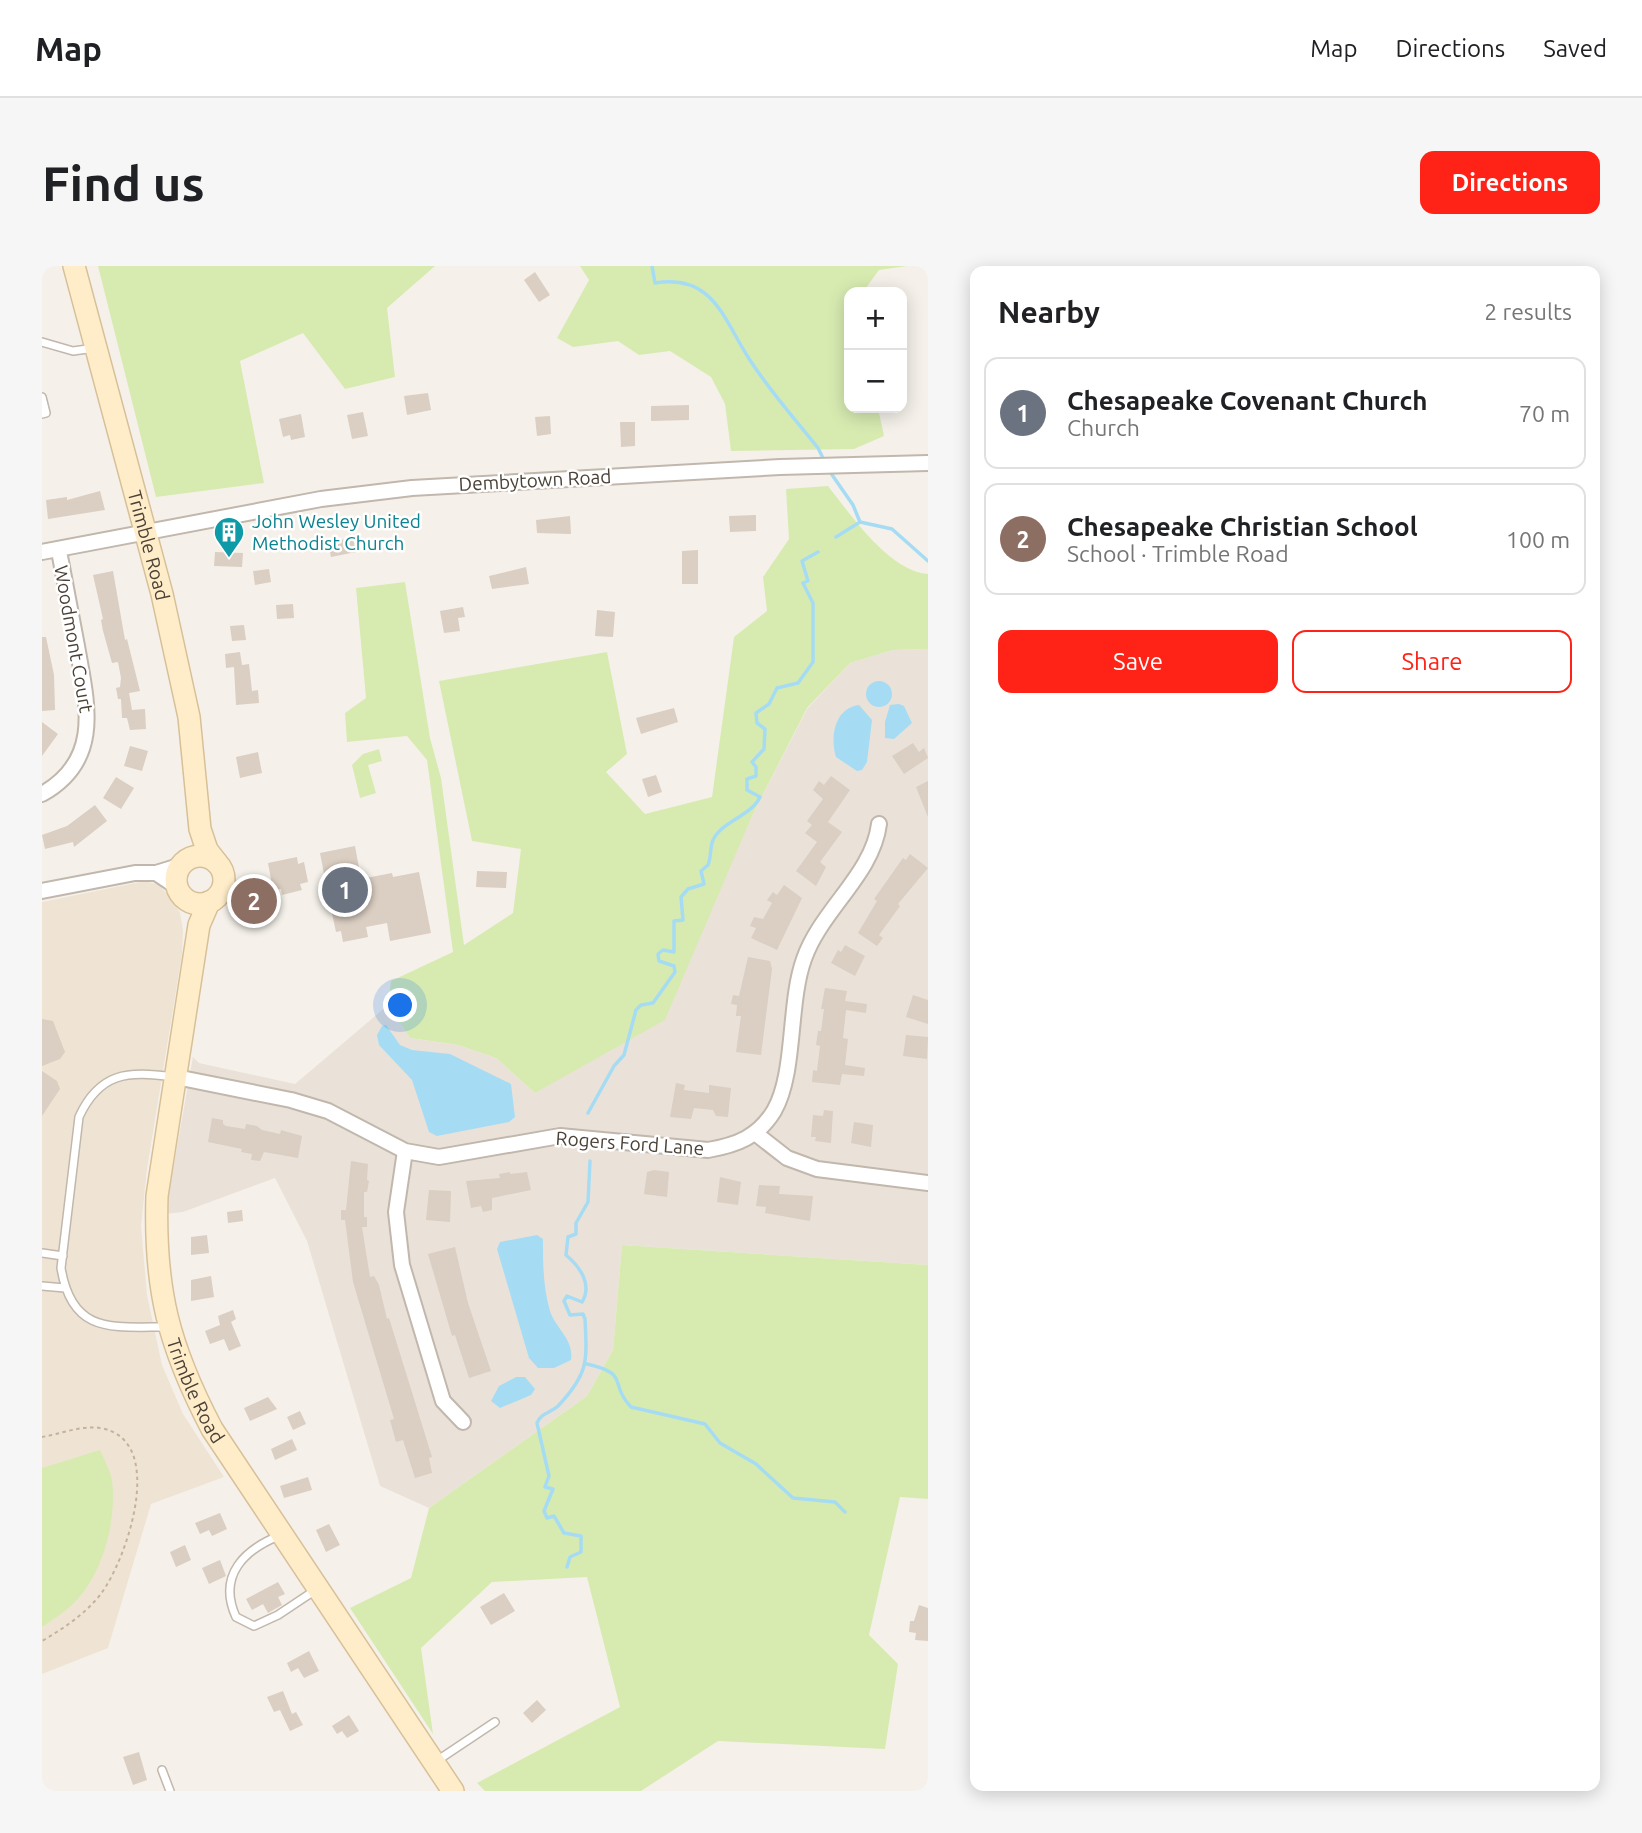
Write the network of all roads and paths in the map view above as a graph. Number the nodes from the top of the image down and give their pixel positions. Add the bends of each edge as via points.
1 (74, 266) edge
2 (42, 342) edge
3 (96, 347) junction
4 (42, 397) edge
5 (42, 414) edge
6 (928, 463) edge
7 (145, 532) junction
8 (59, 551) junction
9 (42, 552) edge
10 (42, 794) edge
11 (879, 824) dead end
12 (200, 829) junction
13 (185, 862) junction
14 (217, 863) junction
15 (156, 873) junction
16 (42, 891) edge
17 (182, 893) junction
18 (209, 902) junction
19 (199, 925) junction
20 (176, 1077) junction
21 (755, 1133) junction
22 (405, 1151) junction
23 (928, 1183) edge
24 (42, 1253) edge
25 (63, 1256) junction
26 (42, 1286) edge
27 (65, 1288) junction
28 (168, 1327) junction
29 (463, 1422) dead end
30 (42, 1437) edge
31 (282, 1534) junction
32 (319, 1588) junction
33 (42, 1641) edge
34 (495, 1722) dead end
35 (435, 1763) junction
36 (162, 1770) dead end
37 (170, 1791) edge
38 (453, 1791) edge

1 - 3 street, Trimble Road
2 - 3 lane via 73,351
3 - 7 street, Trimble Road
4 - 5 lane via 46,413
6 - 7 street, Dembytown Road via 412,488 321,499
7 - 8 street, Dembytown Road
7 - 12 street, Trimble Road via 183,684
8 - 9 street, Dembytown Road
8 - 10 street, Woodmont Court via 88,728 73,767
11 - 21 street, Rogers Ford Lane via 876,845 819,927 805,957 797,981 782,1090 775,1108
12 - 13 street, Trimble Road
12 - 14 street, Trimble Road
13 - 14 street via 202,856
13 - 15 street
13 - 17 street via 176,879
14 - 18 street via 224,885
15 - 16 street
15 - 17 street
17 - 18 street via 201,904
17 - 19 street
18 - 19 street, Trimble Road
19 - 20 street, Trimble Road
20 - 22 street, Rogers Ford Lane via 328,1111
20 - 25 lane via 126,1073 87,1100 79,1117
20 - 28 street, Trimble Road via 157,1196 156,1237
21 - 22 street, Rogers Ford Lane via 730,1146 708,1150 560,1136 439,1157
21 - 23 street via 787,1158 817,1169
22 - 29 street via 396,1212 402,1265 443,1401
24 - 25 lane
25 - 27 lane
26 - 27 lane
27 - 28 lane via 85,1318 104,1326
28 - 31 street, Trimble Road via 186,1379 212,1429
30 - 33 path via 92,1428 116,1434 130,1449 136,1493 129,1540 106,1587 78,1618
31 - 32 street, Trimble Road
31 - 32 lane via 249,1550 236,1569 230,1597 236,1617 254,1626
32 - 35 street, Trimble Road
34 - 35 lane
35 - 38 street, Trimble Road
36 - 37 lane

